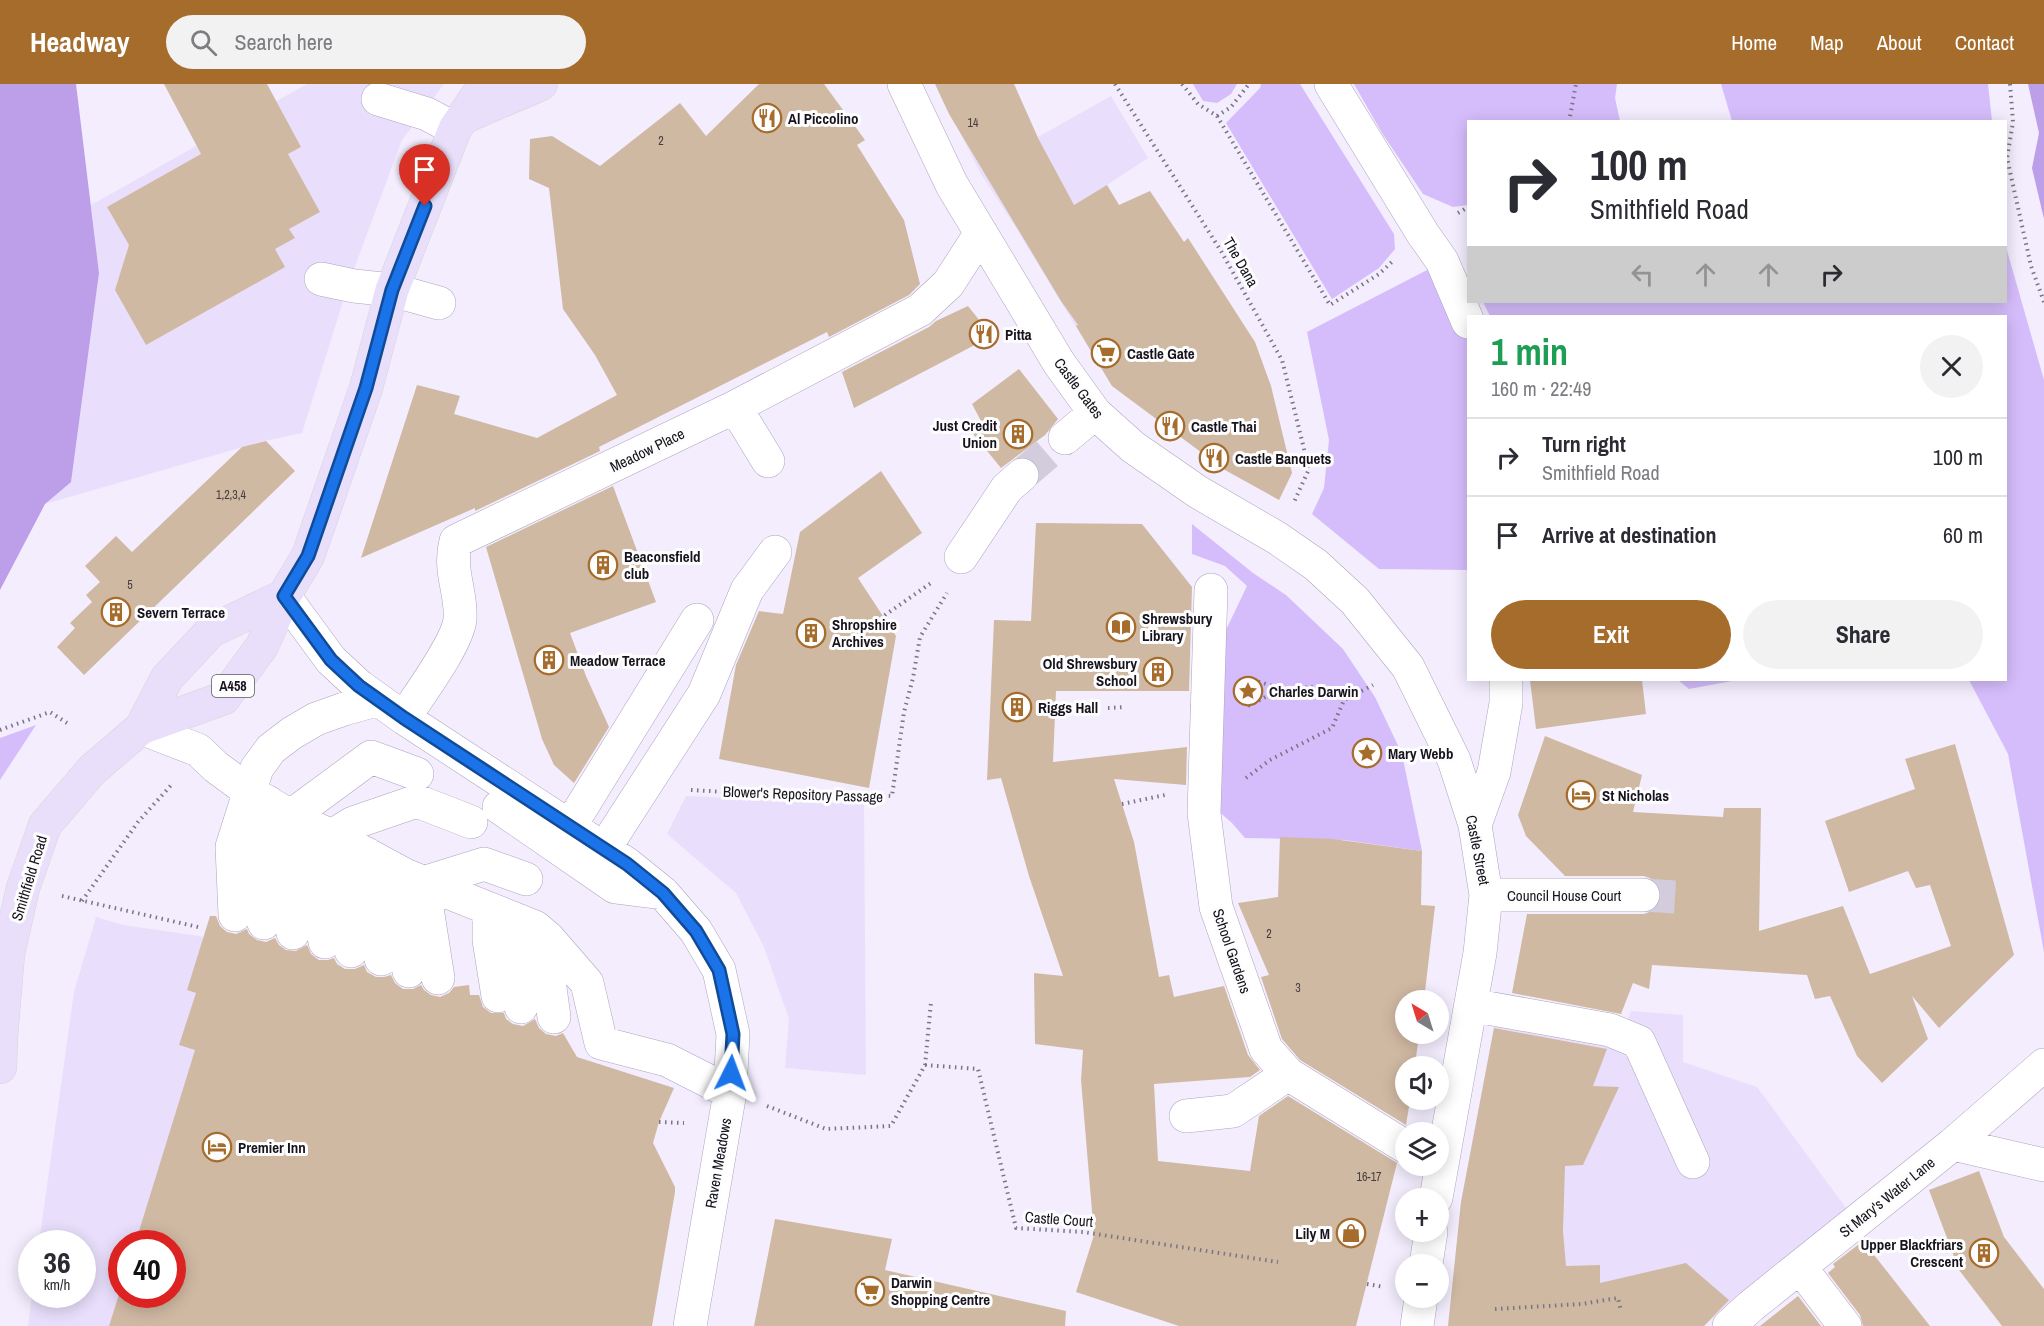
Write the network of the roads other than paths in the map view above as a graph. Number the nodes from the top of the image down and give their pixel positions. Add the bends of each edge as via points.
1 (485, 84) edge
2 (541, 84) edge
3 (904, 84) edge
4 (1331, 84) edge
5 (378, 99) dead end
6 (460, 123) junction
7 (981, 233) junction
8 (321, 279) dead end
9 (392, 290) junction
10 (439, 303) dead end
11 (1467, 320) edge
12 (735, 407) junction
13 (1095, 413) junction
14 (1065, 438) tunnel mouth
15 (768, 461) dead end
16 (1022, 475) tunnel mouth
17 (775, 552) dead end
18 (961, 557) dead end
19 (1211, 590) dead end
20 (284, 596) junction
21 (1355, 601) joint
22 (697, 620) dead end
23 (1506, 681) edge
24 (376, 700) junction
25 (404, 718) junction
26 (141, 728) junction
27 (417, 774) dead end
28 (290, 814) junction
29 (471, 822) dead end
30 (1475, 825) junction
31 (570, 826) junction
32 (604, 849) junction
33 (367, 854) junction
34 (526, 879) dead end
35 (422, 882) junction
36 (663, 893) junction
37 (1486, 895) junction
38 (1643, 895) tunnel mouth
39 (502, 914) junction
40 (548, 938) junction
41 (394, 964) junction
42 (509, 1001) dead end
43 (1470, 1005) junction
44 (554, 1017) dead end
45 (2044, 1065) edge
46 (0, 1066) edge
47 (1288, 1074) junction
48 (730, 1092) junction
49 (1186, 1116) dead end
50 (1395, 1140) edge
51 (1953, 1144) junction
52 (1694, 1162) dead end
53 (2042, 1167) edge
54 (1437, 1178) edge
55 (1800, 1267) junction
56 (1420, 1308) edge
57 (690, 1326) edge
58 (1417, 1326) edge
59 (1729, 1326) edge
60 (1845, 1326) edge

1 - 6 main road, Smithfield Road
2 - 6 main road
3 - 7 street, Castle Gates via 952,185
4 - 11 street via 1442,261
5 - 6 street
6 - 9 main road, Smithfield Road / A458
7 - 12 street, Meadow Place via 948,284 920,310
7 - 13 street, Castle Gates via 1059,363
8 - 9 street
9 - 10 street
9 - 20 main road, Smithfield Road / A458 via 366,388 328,501 308,556
12 - 15 street
12 - 25 street, Meadow Place via 456,541 452,556 460,620 448,651
13 - 14 street
13 - 21 street, Castle Gates via 1133,447 1198,492 1316,565
16 - 18 street via 1007,488
17 - 32 street via 747,590 704,694
19 - 47 street, School Gardens via 1204,800 1215,907 1266,1049
20 - 24 street, Raven Meadows via 331,660
20 - 26 main road, Smithfield Road / A458 via 211,631 167,678
20 - 26 main road, Smithfield Road / A458 via 262,646 224,698
21 - 30 street, Castle Street via 1408,667 1454,760
22 - 31 street
23 - 30 street via 1494,772
24 - 25 street, Raven Meadows
24 - 28 street via 316,719 271,749 257,768
25 - 31 street, Raven Meadows
25 - 36 street via 452,775 615,887
26 - 28 street via 198,750 216,767
26 - 46 main road, Smithfield Road / A458 via 92,770 45,825 23,888 8,954
27 - 28 street via 371,757
28 - 28 street via 232,847 264,924 285,873
28 - 29 street via 353,823 417,801
28 - 33 street
28 - 41 street via 310,855
30 - 37 street, Castle Street
31 - 32 street, Raven Meadows
32 - 36 street, Raven Meadows
33 - 35 street
33 - 41 street via 366,887
34 - 35 street via 484,864
35 - 39 street
35 - 41 street via 395,887
35 - 41 street via 450,922
36 - 48 street, Raven Meadows via 696,931 719,970 733,1034
37 - 38 street, Council House Court
37 - 43 street, Castle Street
39 - 40 street via 535,927
39 - 42 street via 489,940
40 - 44 street via 547,966
40 - 48 street via 587,983 601,1043 667,1060
43 - 52 street via 1610,1030 1639,1041
43 - 54 street, Castle Street
45 - 51 street, St Mary's Water Lane
47 - 49 street via 1233,1111
47 - 50 street, School Gardens
48 - 57 street, Raven Meadows
51 - 53 street
51 - 55 street, St Mary's Water Lane
55 - 59 street, St Mary's Water Lane
55 - 60 street
56 - 58 street

